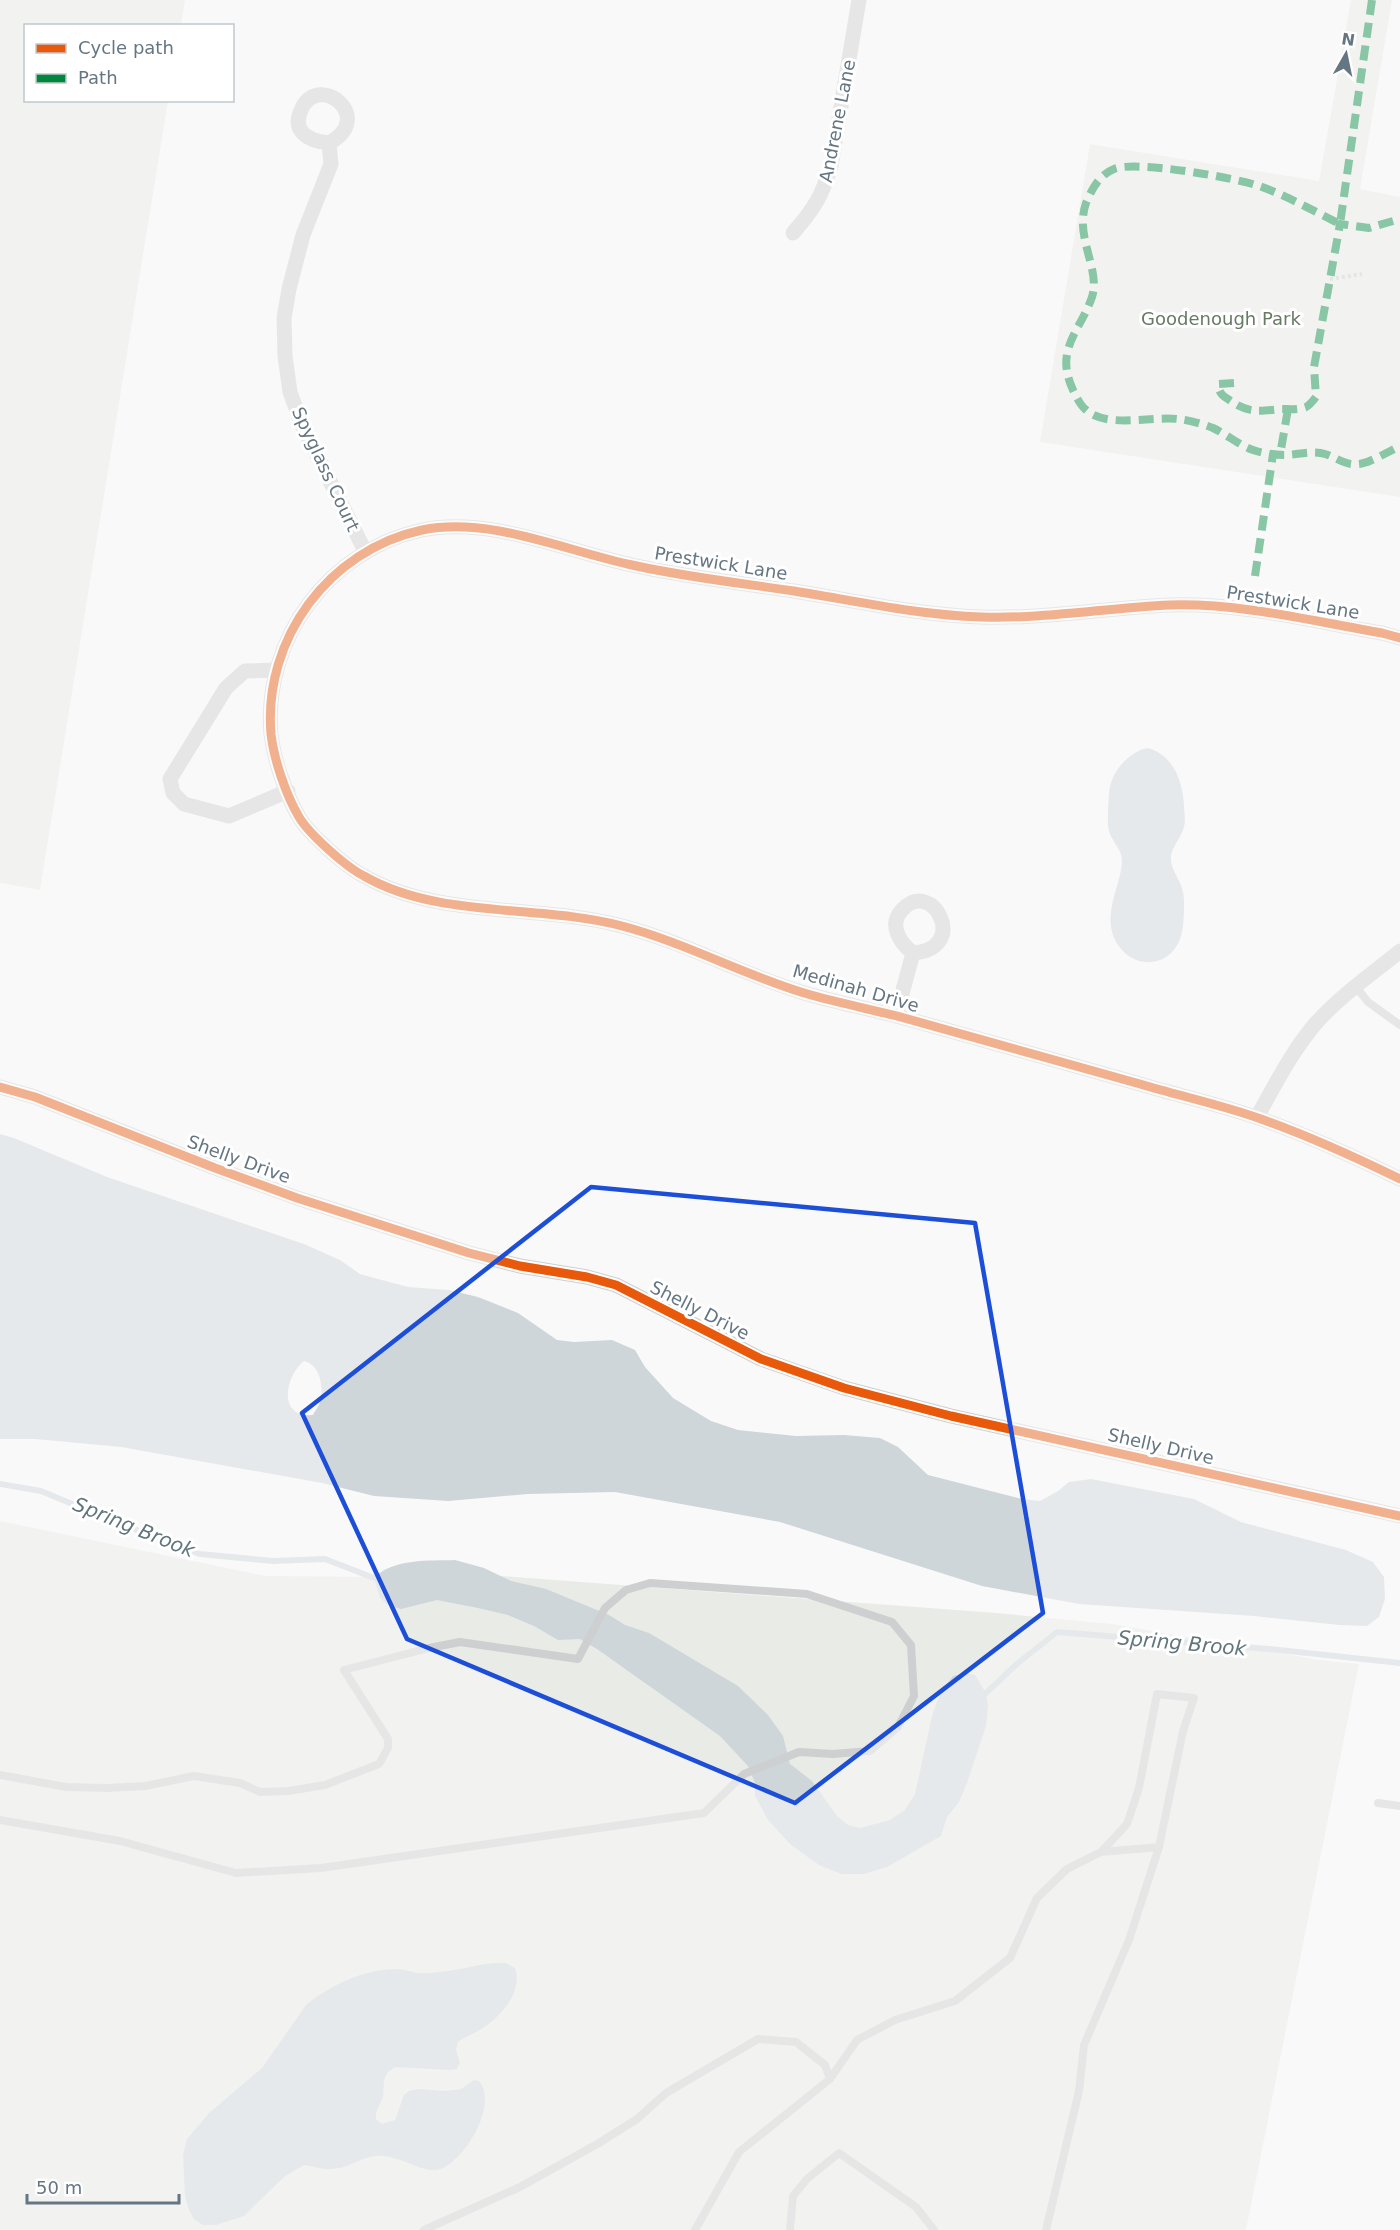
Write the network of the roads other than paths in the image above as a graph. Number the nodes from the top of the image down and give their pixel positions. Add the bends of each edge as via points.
1 (859, 0) edge
2 (329, 143) dead end
3 (793, 233) dead end
4 (365, 550) junction
5 (1400, 638) edge
6 (276, 670) junction
7 (288, 790) junction
8 (312, 832) joint
9 (1400, 951) edge
10 (914, 953) dead end
11 (1356, 987) junction
12 (896, 1016) junction
13 (1400, 1025) edge
14 (0, 1087) edge
15 (1257, 1117) junction
16 (1400, 1179) edge
17 (1400, 1516) edge
18 (0, 1775) edge
19 (1378, 1803) dead end
20 (1400, 1806) edge
21 (0, 1820) edge
22 (1159, 1847) junction
23 (1101, 1852) junction
24 (830, 2079) junction
25 (424, 2230) edge
26 (694, 2230) edge
27 (790, 2230) edge
28 (934, 2230) edge
29 (1046, 2230) edge

1 - 3 street, Andrene Lane via 831,166 823,193
2 - 4 street, Spyglass Court via 331,164 303,235 289,290 284,318 285,356 290,392 302,425
4 - 5 street, Prestwick Lane via 423,530 446,526 490,528 634,566 943,615 1033,618 1172,605 1229,608
4 - 6 street, Prestwick Lane via 310,601 290,631
6 - 7 street, Prestwick Lane via 271,700 272,736
6 - 7 street via 245,671 226,688 170,779 173,793 184,804 230,816
7 - 8 street, Prestwick Lane via 301,821
8 - 12 street, Medinah Drive via 350,868 400,894 433,902 569,916 622,926 806,994
9 - 11 street
10 - 12 street
11 - 13 lane via 1368,1002
11 - 15 street via 1315,1024 1290,1058
12 - 15 street, Medinah Drive
14 - 17 street, Shelly Drive via 287,1194 458,1250 616,1285 761,1359 844,1388 951,1416
15 - 16 street, Medinah Drive
18 - 21 lane via 66,1788 145,1786 194,1776 240,1783 260,1792 325,1785 379,1764 387,1748 388,1739 344,1670 460,1642 578,1659 605,1608 626,1590 650,1583 807,1594 892,1622 911,1645 914,1696 897,1727 870,1751 799,1752 744,1774 704,1813 321,1868 247,1873 120,1841
19 - 20 lane
22 - 23 lane
22 - 23 lane via 1183,1731 1194,1698 1157,1694 1139,1788 1127,1824
22 - 29 lane via 1129,1940 1084,2045 1078,2091
23 - 24 lane via 1067,1869 1037,1898 1010,1958 955,2001 895,2020 857,2040
24 - 25 lane via 825,2065 796,2042 758,2039 666,2093 637,2119 599,2143 520,2187
24 - 26 lane via 739,2152
27 - 28 lane via 794,2196 807,2179 839,2153 916,2207

